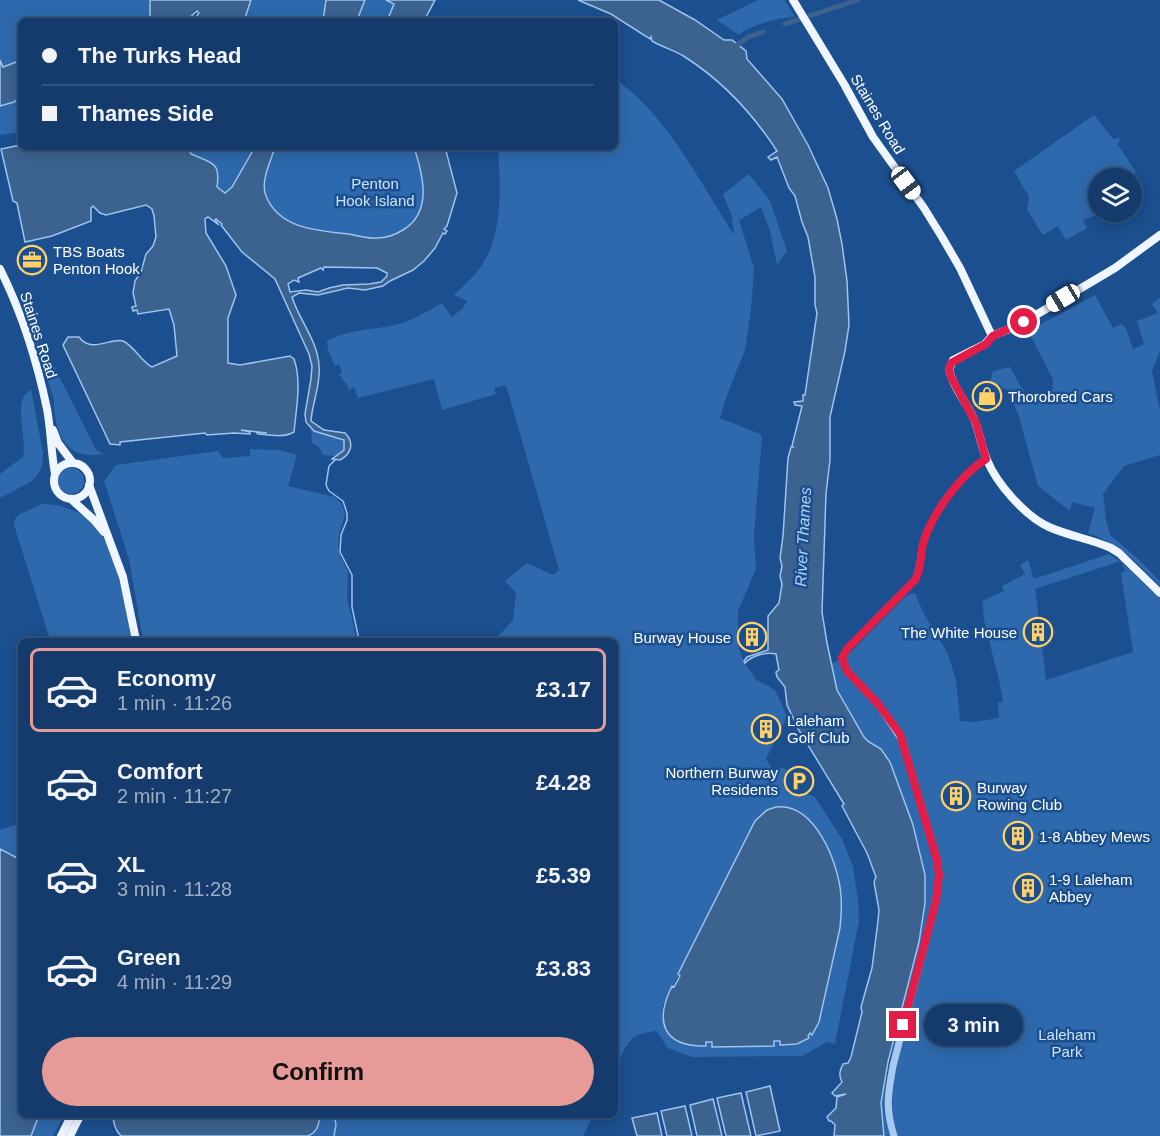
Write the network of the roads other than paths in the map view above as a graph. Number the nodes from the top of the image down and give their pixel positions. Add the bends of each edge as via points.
1 (793, 0) edge
2 (1160, 235) edge
3 (0, 269) edge
4 (993, 336) junction
5 (47, 412) junction
6 (986, 459) junction
7 (73, 463) junction
8 (55, 474) junction
9 (89, 485) junction
10 (71, 499) junction
11 (112, 545) junction
12 (1160, 593) edge
13 (136, 638) edge
14 (70, 1118) edge
15 (79, 1118) edge
16 (61, 1136) edge
17 (70, 1136) edge
18 (894, 1136) edge

1 - 4 main road, Staines Road via 882,152 942,237
2 - 4 main road via 1115,268 1019,325
3 - 5 main road, Staines Road via 27,335
4 - 6 main road via 986,344 953,360 950,366 950,374 976,423
5 - 7 main road, Staines Road via 58,443
5 - 8 main road, Staines Road
6 - 12 main road via 1011,496 1034,518 1059,531 1111,548
6 - 18 street via 968,474 935,516 923,544 915,580 842,658 847,671 900,734 939,875 936,901 888,1093
7 - 8 main road via 62,466
7 - 9 main road via 84,468
8 - 10 main road via 56,490
9 - 10 main road via 85,494
9 - 11 main road
10 - 11 main road via 94,520
11 - 13 main road
14 - 16 main road
15 - 17 main road

